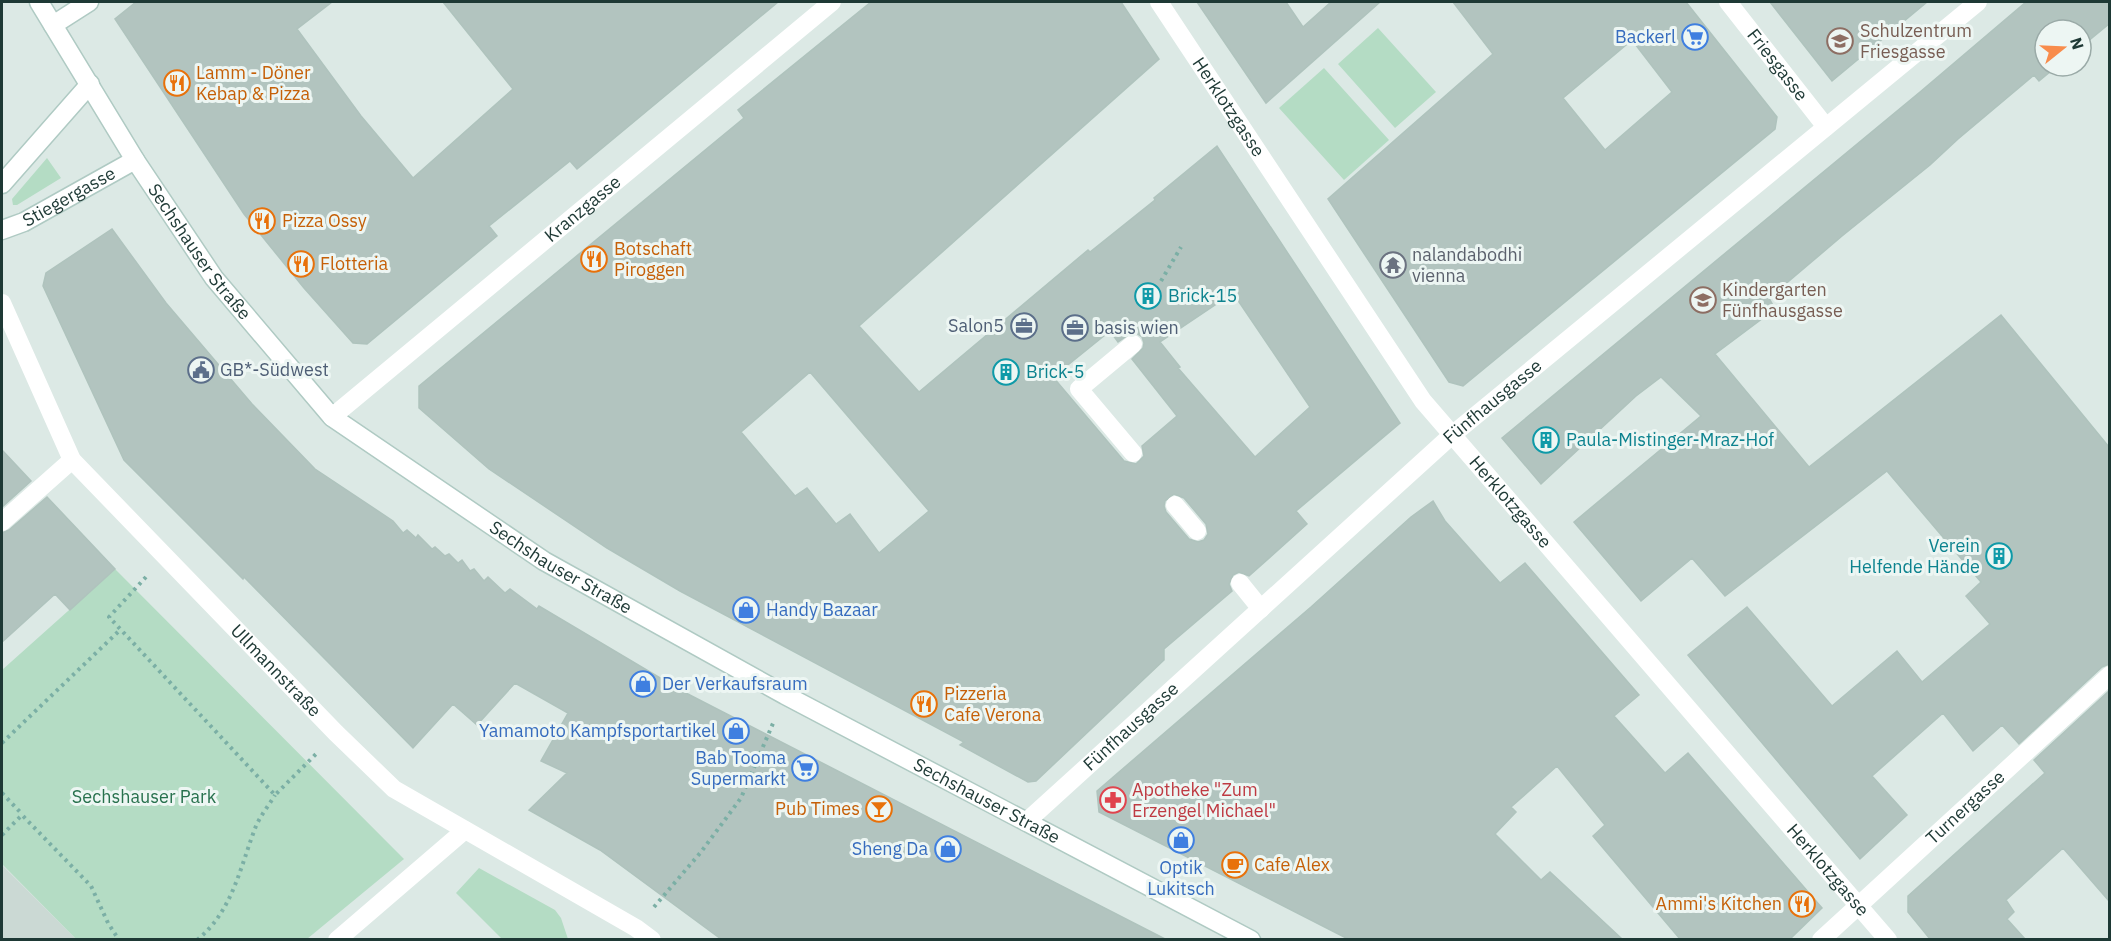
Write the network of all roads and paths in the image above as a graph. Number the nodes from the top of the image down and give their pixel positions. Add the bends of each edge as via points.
1 (39, 2) edge
2 (89, 2) edge
3 (832, 2) edge
4 (1159, 2) edge
5 (1728, 2) edge
6 (1977, 2) edge
7 (53, 25) junction
8 (90, 84) junction
9 (1826, 127) junction
10 (135, 160) junction
11 (2, 184) edge
12 (2, 230) edge
13 (1181, 247) dead end
14 (1161, 281) dead end
15 (2, 303) edge
16 (1133, 344) dead end
17 (332, 417) junction
18 (1452, 435) junction
19 (1133, 453) dead end
20 (72, 460) junction
21 (1175, 505) dead end
22 (2, 522) edge
23 (1197, 531) dead end
24 (165, 557) junction
25 (1240, 583) dead end
26 (1261, 609) junction
27 (120, 630) junction
28 (2109, 675) edge
29 (785, 695) junction
30 (336, 734) junction
31 (2, 743) edge
32 (2, 793) edge
33 (275, 795) junction
34 (22, 814) junction
35 (1026, 822) junction
36 (465, 830) junction
37 (2, 835) edge
38 (1858, 905) junction
39 (630, 934) edge
40 (119, 939) edge
41 (197, 939) edge
42 (337, 939) edge
43 (652, 939) edge
44 (1251, 939) edge
45 (1821, 939) edge
46 (1888, 939) edge

1 - 7 street, Sechshauser Straße
2 - 7 street
3 - 17 street, Kranzgasse
4 - 18 street, Herklotzgasse via 1423,401
5 - 9 street, Friesgasse
6 - 9 street, Fünfhausgasse
7 - 8 street, Sechshauser Straße
8 - 10 street, Sechshauser Straße
8 - 11 street
9 - 18 street, Fünfhausgasse
10 - 12 street, Stiegergasse via 24,222
10 - 17 street, Sechshauser Straße via 214,278
13 - 14 path
15 - 20 street, Ullmannstraße
16 - 19 street via 1079,389
17 - 29 street, Sechshauser Straße via 544,561
18 - 26 street, Fünfhausgasse
18 - 38 street, Herklotzgasse
20 - 22 street
20 - 24 street, Ullmannstraße
21 - 23 street
24 - 27 path via 109,617
24 - 30 street, Ullmannstraße
25 - 26 street
26 - 35 street, Fünfhausgasse
27 - 31 path
27 - 33 path
28 - 38 street, Turnergasse
29 - 35 street, Sechshauser Straße
29 - 39 path via 741,798 701,852
30 - 33 path
30 - 36 street, Ullmannstraße via 394,789
32 - 34 path
33 - 41 path via 257,823 223,911
34 - 37 path
34 - 40 path via 91,886
35 - 44 street, Sechshauser Straße
36 - 39 street, Ullmannstraße
36 - 42 street
38 - 45 street, Turnergasse
38 - 46 street, Herklotzgasse
39 - 43 street, Ullmannstraße

